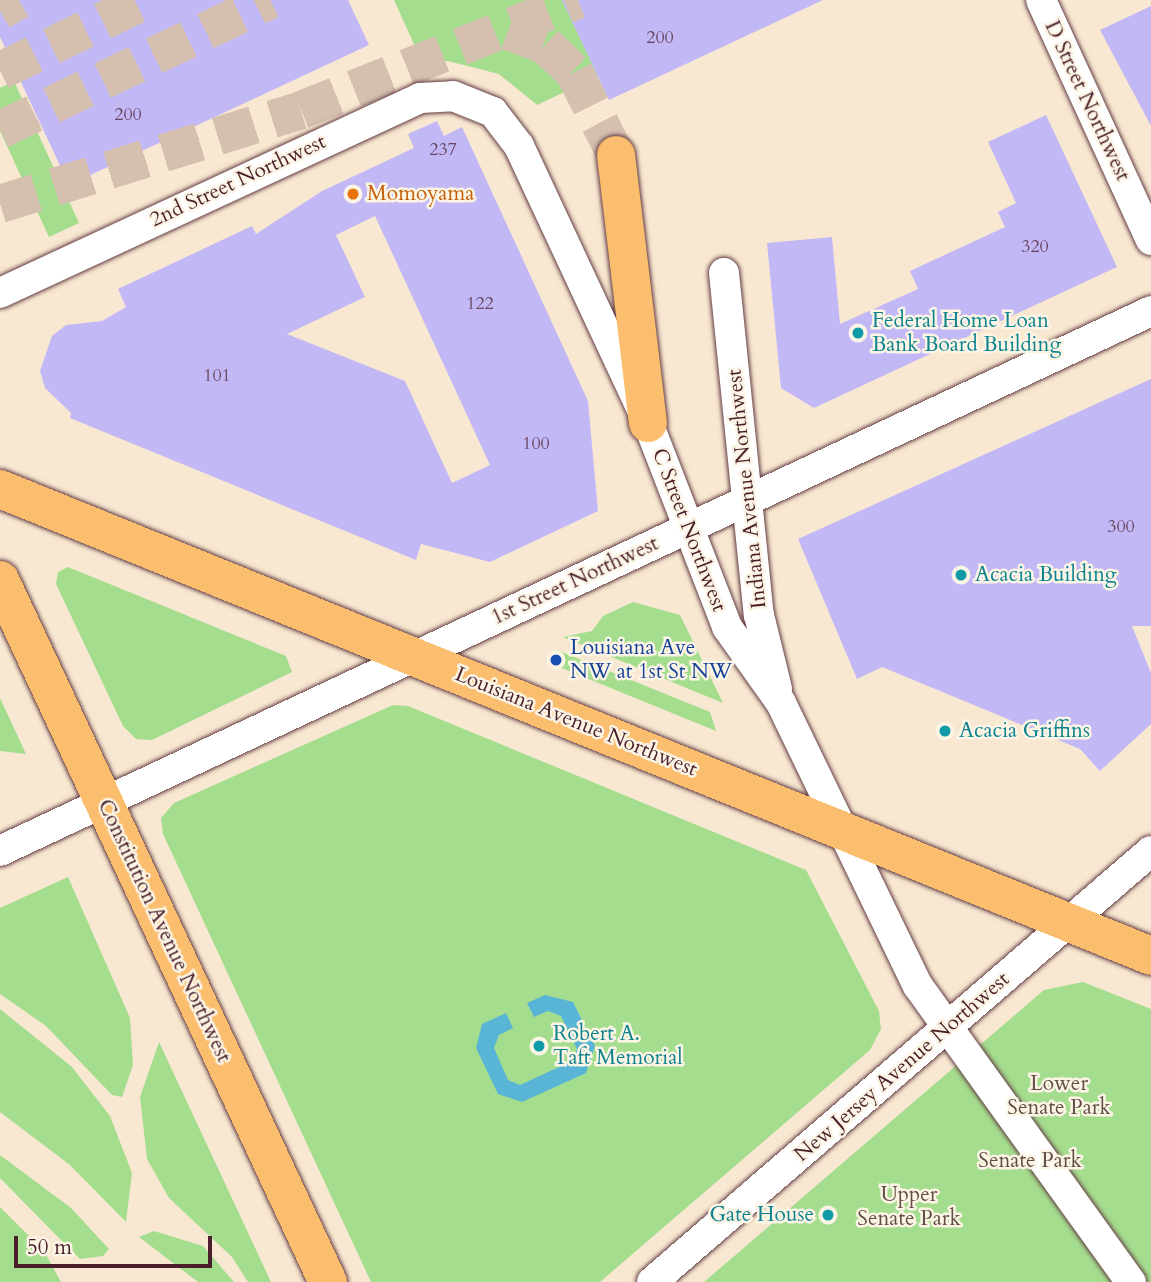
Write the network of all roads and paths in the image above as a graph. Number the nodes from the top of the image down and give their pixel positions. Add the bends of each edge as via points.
1 (1041, 0) edge
2 (480, 104) joint
3 (615, 155) tunnel mouth
4 (1151, 240) edge
5 (724, 273) dead end
6 (0, 292) edge
7 (1151, 311) edge
8 (648, 423) junction
9 (0, 489) edge
10 (748, 500) junction
11 (687, 528) junction
12 (0, 580) edge
13 (413, 656) junction
14 (781, 703) junction
15 (104, 801) junction
16 (839, 827) junction
17 (0, 851) edge
18 (1151, 852) edge
19 (1069, 923) junction
20 (1151, 956) edge
21 (946, 1027) junction
22 (327, 1282) edge
23 (652, 1282) edge
24 (1131, 1282) edge

1 - 4 street, D Street Northwest
2 - 6 street, 2nd Street Northwest via 438,95 402,105
2 - 8 street, C Street Northwest via 519,146
3 - 8 main road
5 - 10 street, Indiana Avenue Northwest
7 - 10 street, 1st Street Northwest
8 - 11 street, C Street Northwest
9 - 13 main road, Louisiana Avenue Northwest
10 - 11 street, 1st Street Northwest
10 - 14 street, Indiana Avenue Northwest via 759,615
11 - 13 street, 1st Street Northwest
11 - 14 street, C Street Northwest via 727,628
12 - 15 main road, Constitution Avenue Northwest
13 - 15 street, 1st Street Northwest
13 - 16 main road, Louisiana Avenue Northwest
14 - 16 street, C Street Northwest
15 - 17 street, 1st Street Northwest
15 - 22 main road, Constitution Avenue Northwest
16 - 19 main road, Louisiana Avenue Northwest
16 - 21 street, C Street Northwest via 918,986
18 - 19 street, New Jersey Avenue Northwest
19 - 20 main road, Louisiana Avenue Northwest
19 - 21 street, New Jersey Avenue Northwest
21 - 23 street, New Jersey Avenue Northwest
21 - 24 street, C Street Northwest

